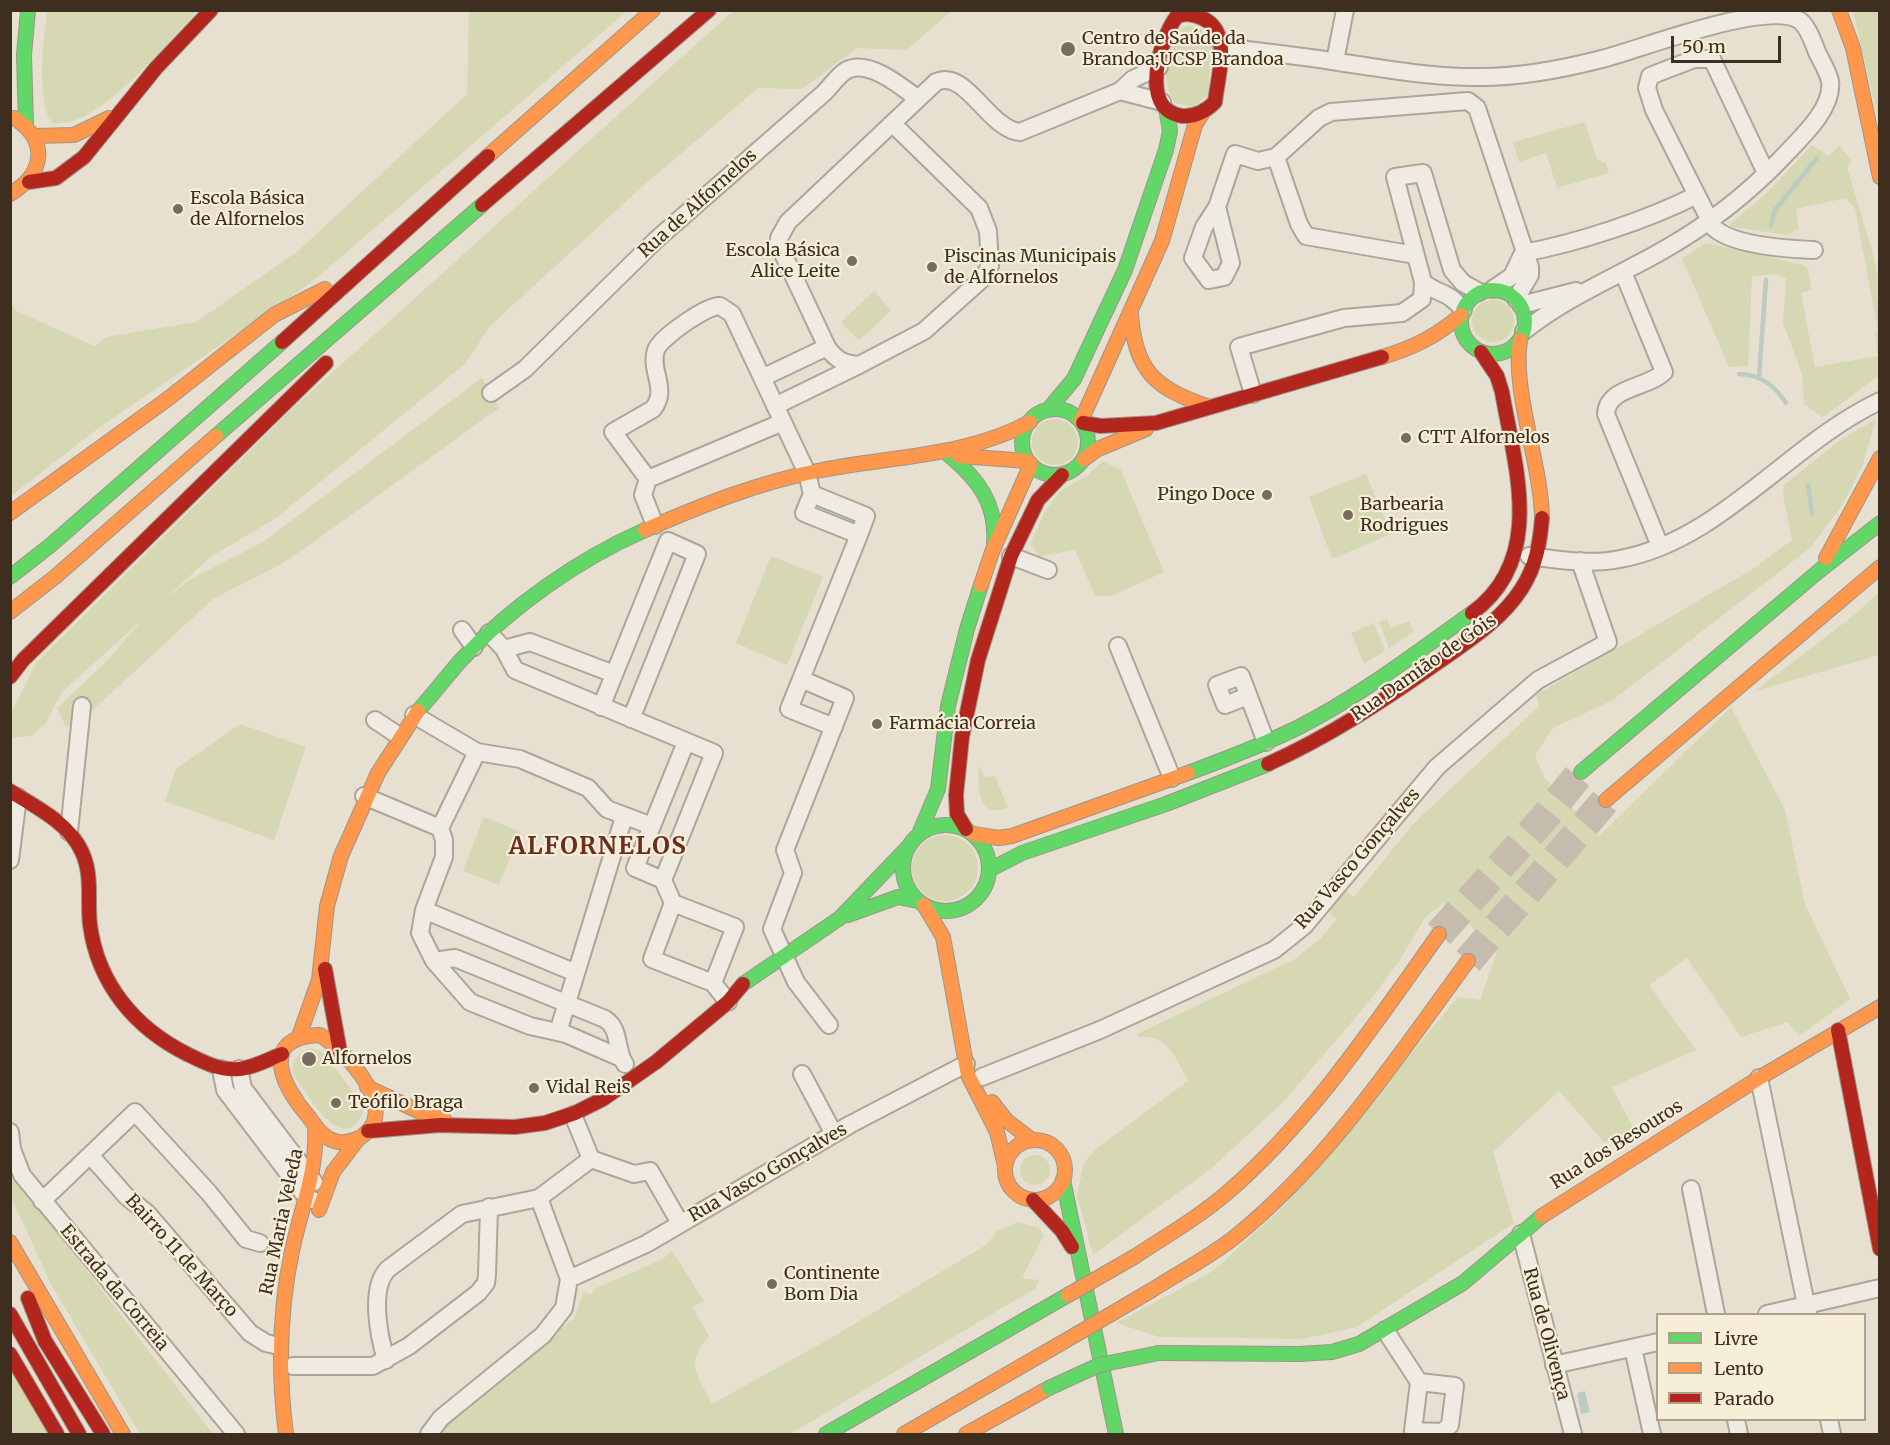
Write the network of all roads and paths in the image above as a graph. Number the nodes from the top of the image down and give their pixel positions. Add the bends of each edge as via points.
1 (15, 10) edge
2 (28, 10) edge
3 (211, 10) edge
4 (653, 10) edge
5 (709, 10) edge
6 (1207, 10) edge
7 (1345, 10) edge
8 (1839, 10) edge
9 (1177, 13) edge
10 (1214, 25) junction
11 (10, 40) edge
12 (1222, 47) junction
13 (1335, 61) junction
14 (1159, 67) junction
15 (1466, 77) junction
16 (1120, 91) junction
17 (918, 99) junction
18 (1468, 101) junction
19 (1164, 105) junction
20 (123, 108) junction
21 (1202, 114) junction
22 (10, 116) edge
23 (893, 124) junction
24 (26, 125) junction
25 (35, 136) junction
26 (1276, 157) junction
27 (1766, 173) junction
28 (1880, 177) edge
29 (29, 182) junction
30 (10, 194) edge
31 (1697, 195) junction
32 (1217, 207) dead end
33 (1709, 221) junction
34 (1814, 250) dead end
35 (1523, 253) junction
36 (1415, 255) junction
37 (365, 269) junction
38 (1452, 270) junction
39 (1623, 272) junction
40 (1423, 282) junction
41 (1588, 288) junction
42 (383, 290) junction
43 (1440, 291) junction
44 (1486, 291) junction
45 (1518, 302) junction
46 (1131, 310) junction
47 (1462, 312) junction
48 (1522, 335) junction
49 (827, 347) junction
50 (1412, 348) junction
51 (1477, 349) junction
52 (859, 365) junction
53 (762, 378) junction
54 (491, 393) dead end
55 (1253, 394) junction
56 (1880, 400) edge
57 (775, 406) junction
58 (1210, 406) junction
59 (1048, 410) junction
60 (783, 422) junction
61 (1030, 422) junction
62 (1082, 422) junction
63 (1156, 423) junction
64 (944, 454) junction
65 (1084, 459) junction
66 (1880, 459) edge
67 (1030, 462) junction
68 (807, 473) junction
69 (1062, 475) junction
70 (648, 479) junction
71 (10, 513) edge
72 (1880, 523) edge
73 (658, 524) junction
74 (668, 541) junction
75 (1660, 546) junction
76 (992, 552) junction
77 (1516, 555) junction
78 (1011, 556) junction
79 (1537, 557) junction
80 (1580, 561) junction
81 (1880, 567) edge
82 (1048, 570) dead end
83 (1819, 571) junction
84 (10, 577) edge
85 (10, 612) edge
86 (462, 630) dead end
87 (489, 633) junction
88 (1118, 646) dead end
89 (474, 647) junction
90 (504, 649) junction
91 (614, 674) junction
92 (10, 676) edge
93 (801, 679) junction
94 (1248, 696) dead end
95 (82, 706) dead end
96 (601, 707) junction
97 (414, 716) junction
98 (630, 719) junction
99 (375, 720) dead end
100 (834, 728) junction
101 (399, 736) junction
102 (686, 742) junction
103 (1266, 742) junction
104 (1251, 750) junction
105 (477, 752) junction
106 (1258, 768) junction
107 (1581, 772) tunnel mouth
108 (1172, 778) junction
109 (1143, 789) junction
110 (14, 794) edge
111 (364, 796) junction
112 (1606, 800) tunnel mouth
113 (1150, 808) junction
114 (624, 817) junction
115 (652, 826) junction
116 (440, 828) junction
117 (69, 832) junction
118 (970, 832) junction
119 (919, 834) junction
120 (910, 845) junction
121 (10, 860) edge
122 (989, 870) junction
123 (663, 880) junction
124 (976, 899) junction
125 (674, 903) junction
126 (921, 903) junction
127 (424, 910) junction
128 (840, 918) junction
129 (1439, 934) tunnel mouth
130 (785, 958) junction
131 (323, 959) junction
132 (434, 961) junction
133 (1468, 961) tunnel mouth
134 (576, 973) junction
135 (713, 983) junction
136 (728, 1002) junction
137 (566, 1004) junction
138 (1880, 1007) edge
139 (830, 1025) dead end
140 (1838, 1030) junction
141 (558, 1032) junction
142 (298, 1039) junction
143 (340, 1052) junction
144 (282, 1054) junction
145 (621, 1058) junction
146 (966, 1064) junction
147 (221, 1069) junction
148 (239, 1069) junction
149 (802, 1074) dead end
150 (634, 1077) junction
151 (981, 1077) junction
152 (256, 1078) dead end
153 (1760, 1078) junction
154 (367, 1087) junction
155 (573, 1115) junction
156 (315, 1125) junction
157 (464, 1125) junction
158 (10, 1132) edge
159 (364, 1134) junction
160 (834, 1134) junction
161 (1032, 1140) junction
162 (90, 1155) junction
163 (591, 1159) junction
164 (1005, 1166) junction
165 (313, 1179) junction
166 (1063, 1180) junction
167 (1690, 1189) dead end
168 (539, 1198) junction
169 (1033, 1200) junction
170 (314, 1201) junction
171 (42, 1202) junction
172 (489, 1207) junction
173 (680, 1223) junction
174 (315, 1225) dead end
175 (1521, 1234) junction
176 (10, 1242) edge
177 (260, 1243) dead end
178 (1880, 1249) edge
179 (10, 1254) edge
180 (1077, 1257) junction
181 (569, 1279) junction
182 (1880, 1288) edge
183 (300, 1290) dead end
184 (1807, 1310) edge
185 (1716, 1313) edge
186 (1777, 1313) edge
187 (10, 1314) edge
188 (1385, 1330) junction
189 (1656, 1342) edge
190 (279, 1346) junction
191 (1633, 1348) junction
192 (10, 1354) edge
193 (386, 1360) junction
194 (1554, 1365) junction
195 (293, 1366) junction
196 (1419, 1382) junction
197 (1444, 1433) edge
198 (57, 1434) edge
199 (79, 1434) edge
200 (103, 1434) edge
201 (123, 1434) edge
202 (236, 1434) edge
203 (286, 1434) edge
204 (300, 1434) edge
205 (429, 1434) edge
206 (826, 1434) edge
207 (904, 1434) edge
208 (966, 1434) edge
209 (1116, 1434) edge
210 (1572, 1434) edge
211 (1652, 1434) edge

1 - 11 main road
2 - 24 main road via 24,55
3 - 20 main road
4 - 37 main road
5 - 42 main road
6 - 10 main road
7 - 13 street
8 - 28 main road via 1853,48
9 - 10 main road via 1199,15
9 - 14 main road via 1163,36
10 - 12 main road
12 - 13 street
12 - 21 main road via 1217,98
13 - 15 street
14 - 16 street via 1133,79
14 - 19 main road via 1158,87
15 - 18 street
15 - 27 street via 1526,74 1602,59 1690,32 1775,15 1799,20 1829,78 1830,94 1818,115
16 - 17 street via 1020,132 1000,124 952,79 936,82
16 - 19 street
17 - 23 street
17 - 54 street, Rua de Alfornelos via 869,70 855,68 843,73 657,238 525,369
18 - 26 street via 1331,111
18 - 35 street via 1477,108
19 - 21 main road via 1183,117
19 - 59 main road via 1170,131 1166,150 1125,270 1074,379
20 - 25 main road via 77,136
20 - 29 main road via 79,162 56,178
21 - 46 main road via 1195,125 1172,214
22 - 24 main road
23 - 49 street via 788,222 779,238 782,253
23 - 52 street via 979,208 988,231 990,266 982,279 924,331
24 - 25 main road
25 - 29 main road via 39,160
26 - 32 street via 1258,161 1234,154
26 - 36 street via 1306,236
27 - 31 street via 1715,63 1709,58 1694,59 1656,71 1647,88 1654,110
27 - 33 street
29 - 30 main road
31 - 33 street
31 - 35 street via 1654,215
33 - 34 street via 1718,232 1732,238 1786,249
33 - 39 street
35 - 44 street via 1512,276
35 - 45 street via 1531,271
36 - 38 street via 1395,177 1423,172
36 - 40 street
37 - 71 main road via 274,315 169,398
37 - 84 main road
38 - 43 street via 1450,285
38 - 44 street via 1463,283
39 - 41 street
39 - 75 street via 1664,372 1657,379 1613,396 1606,405 1606,414
40 - 43 street
40 - 55 street via 1422,299 1402,313 1344,318 1239,347
41 - 45 street
41 - 48 street
42 - 85 main road via 56,577
42 - 92 main road via 320,371
43 - 47 street via 1452,296
44 - 45 main road via 1509,294
44 - 47 main road
45 - 48 main road via 1524,313
46 - 58 main road via 1134,350 1152,378 1182,397
46 - 62 main road
47 - 50 main road via 1442,331
47 - 51 main road via 1462,333
48 - 51 main road via 1503,353
48 - 79 main road, Rua Damião de Góis via 1517,367 1542,513
49 - 52 street via 840,362
49 - 53 street
50 - 51 main road
50 - 55 main road
51 - 77 main road, Rua Damião de Góis via 1497,376 1502,392 1521,516
52 - 57 street
53 - 57 street
53 - 70 street via 732,314 720,306 708,307 656,349 661,390 657,404 613,432
55 - 58 main road
56 - 75 street via 1831,429 1708,521
57 - 60 street
58 - 63 main road
59 - 61 main road
59 - 62 main road via 1066,411
60 - 68 street
60 - 70 street
61 - 64 main road via 981,444
61 - 67 main road via 1022,441
62 - 63 main road via 1101,426
62 - 65 main road via 1088,441
63 - 65 main road via 1128,439 1100,446
64 - 67 main road
64 - 68 main road via 892,458
64 - 76 main road via 976,478 990,503 995,534
65 - 69 main road
66 - 83 main road
67 - 69 main road via 1045,473
67 - 76 main road
68 - 73 main road via 722,498
68 - 93 street via 812,494 866,516
69 - 78 main road via 1038,500
70 - 73 street via 643,495
72 - 83 main road
73 - 74 street
73 - 87 main road via 552,581
74 - 91 street
74 - 98 street via 697,554
75 - 80 street via 1619,560
76 - 119 main road via 957,667 938,789
77 - 79 street
77 - 103 main road, Rua Damião de Góis via 1500,584 1458,624 1324,715
78 - 82 street
78 - 118 main road via 978,660 962,737 956,810
79 - 80 street
79 - 106 main road, Rua Damião de Góis via 1513,600 1488,626 1382,701
80 - 151 street, Rua Vasco Gonçalves via 1608,642 1538,680 1437,767 1304,926 1274,950 1100,1030
81 - 112 main road
83 - 107 main road
86 - 89 street
87 - 89 main road
87 - 90 street
88 - 108 street
89 - 97 main road
90 - 91 street via 530,642
90 - 96 street via 515,670
91 - 96 street
93 - 100 street via 845,698
93 - 100 street via 789,709
94 - 103 street
95 - 117 street
96 - 98 street
97 - 101 main road
97 - 105 street
98 - 102 street
99 - 101 street
100 - 130 street via 785,850 793,873 772,929
101 - 111 main road
102 - 115 street
102 - 123 street via 714,753
103 - 104 main road, Rua Damião de Góis
104 - 106 street
104 - 108 main road, Rua Damião de Góis
105 - 114 street via 520,759 588,788 607,809
105 - 116 street
106 - 113 main road, Rua Damião de Góis
108 - 109 main road, Rua Damião de Góis
109 - 113 street
109 - 118 main road, Rua Damião de Góis via 1011,836 999,838
110 - 117 main road
110 - 121 street
111 - 116 street
111 - 131 main road via 331,892
113 - 122 main road, Rua Damião de Góis via 1022,853
114 - 115 street
114 - 134 street
115 - 123 street via 635,868
116 - 127 street via 444,857
117 - 147 main road via 82,852 89,876 90,925 102,970 126,1010 180,1053
118 - 119 main road via 944,824
118 - 122 main road via 986,850
119 - 120 main road
120 - 126 main road via 903,868 910,892
120 - 128 main road
122 - 124 main road
123 - 125 street
124 - 126 main road via 951,911
124 - 151 main road via 959,928 960,961
125 - 135 street via 735,927
125 - 135 street via 652,959
126 - 128 main road via 898,897
126 - 146 main road via 943,937
127 - 132 street via 420,933
127 - 134 street
128 - 130 main road
129 - 206 main road, bridge via 1362,1040 1273,1148 1211,1206 1134,1257
130 - 136 main road via 771,977 748,995
130 - 139 street via 796,982
131 - 142 main road
131 - 143 main road
132 - 137 street via 455,958
132 - 141 street via 470,1002 530,1026
133 - 207 main road, bridge via 1337,1133 1288,1188 1236,1236 1152,1290
134 - 137 street
135 - 136 street
136 - 150 main road
137 - 141 street
137 - 145 street via 611,1022
138 - 140 main road, Rua dos Besouros
140 - 153 main road, Rua dos Besouros
140 - 178 main road
141 - 145 street
142 - 143 main road via 320,1035 333,1042
142 - 144 main road
143 - 154 main road
144 - 148 main road
144 - 156 main road via 281,1087
145 - 150 street
146 - 160 street, Rua Vasco Gonçalves
146 - 164 main road via 976,1095 997,1132
147 - 148 main road
147 - 170 street via 225,1090
148 - 152 main road
148 - 165 street via 243,1088
149 - 160 street
150 - 155 main road
151 - 161 main road via 997,1110
153 - 175 main road, Rua dos Besouros via 1550,1209
153 - 184 street
154 - 157 main road via 420,1112
154 - 159 main road via 377,1105 376,1115
155 - 157 main road via 516,1127
155 - 163 street
156 - 159 main road via 330,1141 343,1143
156 - 165 main road, Rua Maria Veleda via 318,1157
157 - 159 main road
158 - 171 street, Estrada da Correia via 16,1164
159 - 170 main road, Rua Maria Veleda
160 - 173 street, Rua Vasco Gonçalves
161 - 164 main road via 1017,1146
161 - 166 main road via 1047,1143 1059,1152
162 - 171 street
162 - 177 street via 135,1112 246,1239
162 - 190 street, Bairro 11 de Março via 126,1196 148,1214 250,1333
163 - 168 street
163 - 173 street via 634,1174 650,1171
164 - 169 main road via 1012,1190
165 - 170 street
166 - 169 main road via 1054,1193
166 - 180 main road
167 - 185 street
168 - 172 street
168 - 181 street
169 - 180 main road via 1062,1231
170 - 174 main road, Rua Maria Veleda
170 - 190 main road, Rua Maria Veleda via 288,1270
171 - 202 street, Estrada da Correia
172 - 193 street via 488,1275 482,1289
172 - 193 street via 453,1220 383,1275 379,1286 378,1331
173 - 181 street, Rua Vasco Gonçalves via 615,1260
175 - 188 main road, Rua dos Besouros via 1463,1283
175 - 194 street, Rua de Olivença
176 - 201 main road
179 - 200 main road via 45,1341
180 - 209 main road
181 - 205 street via 564,1308 543,1335 441,1418
182 - 184 street
183 - 195 main road, Rua Maria Veleda
184 - 186 street
187 - 199 main road
188 - 196 street
188 - 208 main road, Rua dos Besouros, bridge via 1347,1348 1316,1354 1159,1353 1099,1365
189 - 191 street
190 - 203 main road, Rua Maria Veleda
191 - 194 street
191 - 211 street
192 - 198 main road
193 - 195 street via 362,1368
194 - 210 street, Rua de Olivença
195 - 204 main road, Rua Maria Veleda
196 - 197 street via 1413,1431
196 - 197 street via 1455,1386 1450,1425

